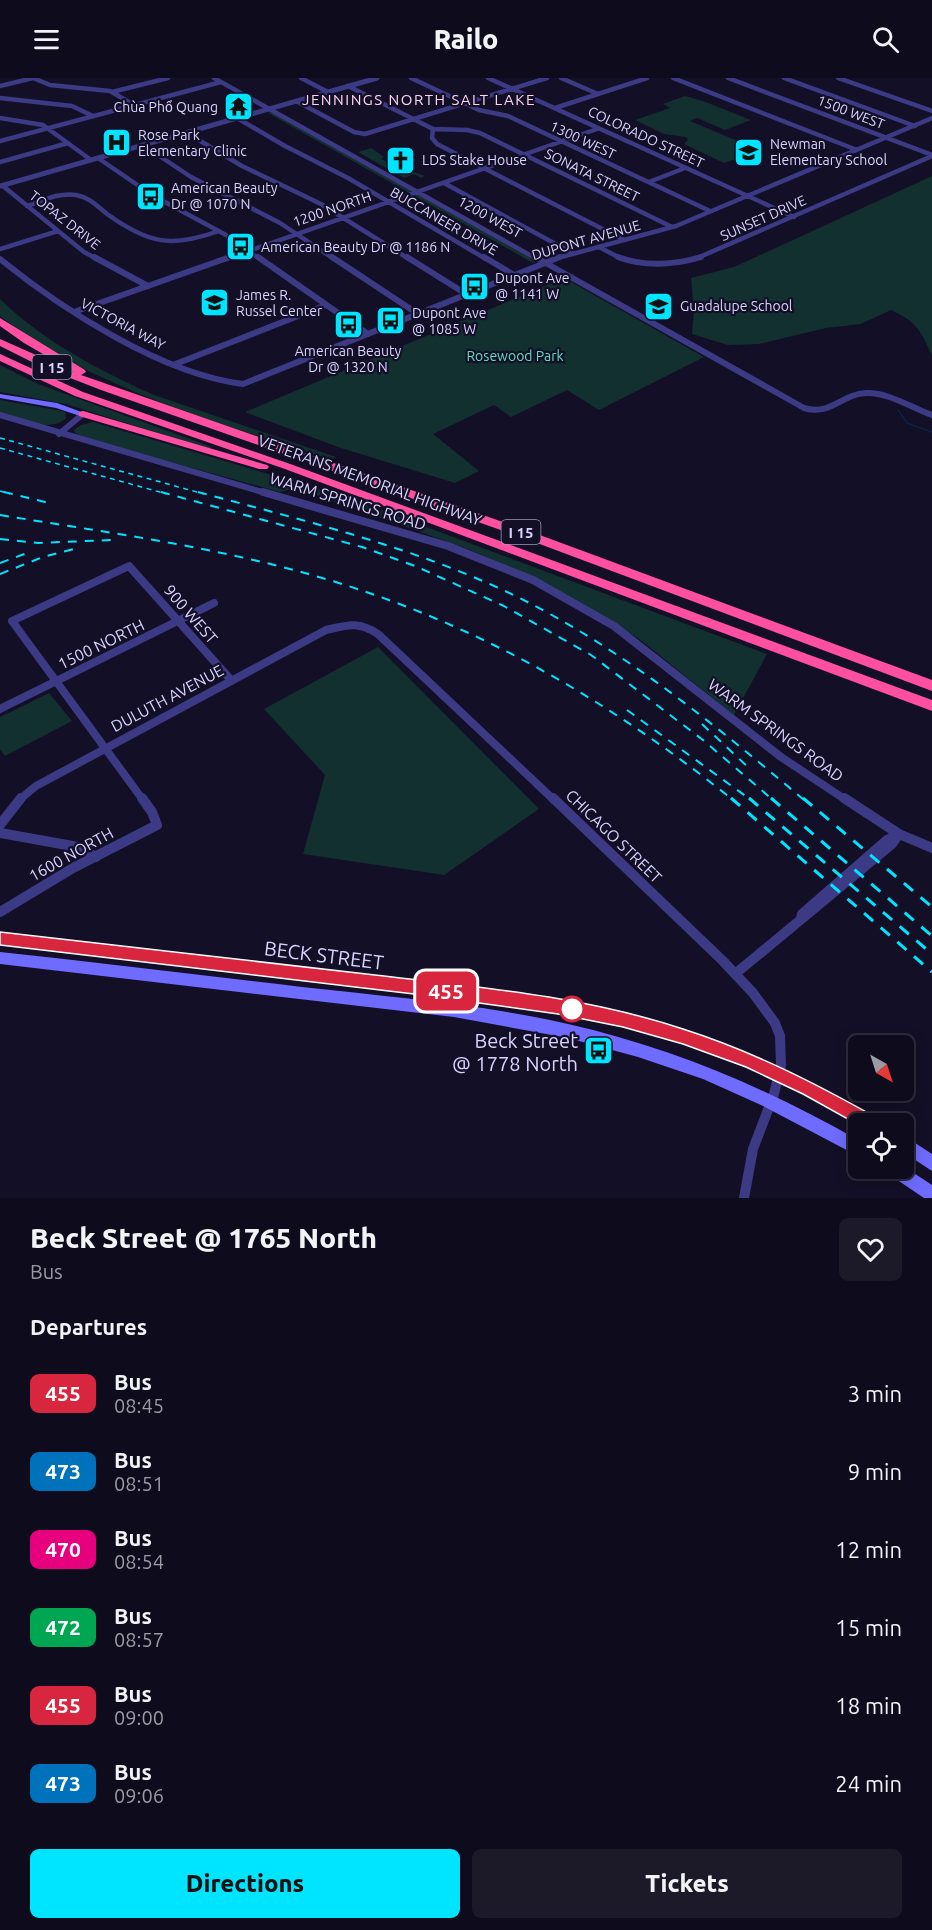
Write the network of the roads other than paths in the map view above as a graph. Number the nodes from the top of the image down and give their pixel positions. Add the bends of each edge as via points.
1 (33, 78) edge
2 (168, 78) edge
3 (214, 78) edge
4 (301, 78) edge
5 (377, 78) edge
6 (411, 78) edge
7 (488, 78) edge
8 (547, 78) edge
9 (561, 78) edge
10 (634, 78) edge
11 (647, 78) edge
12 (673, 78) edge
13 (728, 78) edge
14 (784, 78) edge
15 (838, 78) edge
16 (639, 80) junction
17 (221, 82) junction
18 (0, 86) edge
19 (348, 86) junction
20 (512, 89) junction
21 (112, 92) junction
22 (328, 92) junction
23 (598, 94) junction
24 (0, 98) edge
25 (296, 101) junction
26 (465, 103) junction
27 (134, 105) junction
28 (555, 108) junction
29 (269, 109) junction
30 (932, 111) edge
31 (93, 116) junction
32 (0, 118) edge
33 (237, 118) junction
34 (932, 118) edge
35 (413, 119) junction
36 (915, 126) junction
37 (48, 128) junction
38 (433, 129) junction
39 (597, 129) junction
40 (187, 132) junction
41 (886, 138) junction
42 (0, 141) edge
43 (562, 142) junction
44 (68, 143) junction
45 (143, 145) junction
46 (857, 150) junction
47 (524, 155) junction
48 (932, 155) edge
49 (98, 158) junction
50 (91, 160) junction
51 (0, 162) edge
52 (485, 168) junction
53 (685, 168) junction
54 (649, 182) junction
55 (444, 183) junction
56 (1, 186) edge
57 (419, 192) junction
58 (747, 196) junction
59 (389, 202) junction
60 (27, 206) junction
61 (710, 211) junction
62 (794, 217) junction
63 (343, 218) junction
64 (672, 227) junction
65 (58, 231) junction
66 (219, 231) junction
67 (297, 234) junction
68 (624, 240) junction
69 (599, 247) junction
70 (0, 249) edge
71 (249, 251) junction
72 (574, 254) junction
73 (0, 259) edge
74 (543, 263) junction
75 (514, 275) junction
76 (148, 286) junction
77 (466, 294) junction
78 (326, 305) junction
79 (74, 312) junction
80 (418, 314) junction
81 (0, 321) edge
82 (368, 334) junction
83 (0, 342) edge
84 (0, 357) edge
85 (173, 365) junction
86 (246, 384) joint
87 (105, 388) junction
88 (0, 396) edge
89 (83, 414) junction
90 (0, 415) edge
91 (932, 415) edge
92 (59, 434) junction
93 (335, 485) junction
94 (214, 603) dead end
95 (180, 621) junction
96 (363, 625) joint
97 (231, 680) junction
98 (57, 681) junction
99 (932, 686) edge
100 (932, 706) edge
101 (0, 710) edge
102 (105, 748) junction
103 (0, 825) edge
104 (0, 833) edge
105 (899, 834) junction
106 (932, 848) edge
107 (96, 857) junction
108 (0, 912) edge
109 (0, 938) edge
110 (0, 958) edge
111 (735, 974) junction
112 (780, 1074) junction
113 (771, 1102) junction
114 (851, 1113) edge
115 (848, 1143) edge
116 (914, 1151) edge
117 (932, 1163) edge
118 (909, 1179) edge
119 (932, 1194) edge
120 (744, 1198) edge

1 - 18 street
1 - 21 street via 46,85
2 - 21 street
3 - 17 street, 1200 WEST
4 - 22 street
5 - 19 street
6 - 26 street, 1300 WEST
7 - 20 street, COLORADO STREET
8 - 20 street
9 - 23 street
10 - 16 street
11 - 16 street
12 - 46 street
13 - 41 street, 1500 WEST
14 - 36 street
15 - 30 street
16 - 23 street
17 - 27 street
17 - 29 street, 1200 WEST
19 - 22 street
19 - 35 street
20 - 26 street
20 - 28 street, COLORADO STREET
21 - 27 street
22 - 25 street
23 - 28 street
24 - 31 street via 72,106
25 - 29 street
25 - 35 street via 355,133 367,134
26 - 35 street
26 - 43 street, 1300 WEST via 508,116
27 - 31 street
28 - 39 street, COLORADO STREET
29 - 33 street
29 - 57 street, 1200 WEST
31 - 37 street
32 - 37 street
33 - 40 street
33 - 59 street, BUCCANEER DRIVE
34 - 36 street, DUPONT AVENUE
35 - 38 street
36 - 41 street, DUPONT AVENUE
37 - 42 street
37 - 44 street
38 - 47 street, SONATA STREET via 476,131
38 - 52 street via 435,142
39 - 43 street, 1200 NORTH
39 - 53 street, COLORADO STREET
40 - 45 street
40 - 63 street via 242,166
41 - 46 street, DUPONT AVENUE
41 - 48 street, 1500 WEST
43 - 47 street, 1200 NORTH
43 - 54 street, 1300 WEST
44 - 50 street
44 - 51 street
45 - 49 street
45 - 67 street via 191,177
46 - 58 street, DUPONT AVENUE
47 - 52 street, 1200 NORTH
47 - 64 street, SONATA STREET
48 - 62 street, SUNSET DRIVE
49 - 50 street
49 - 66 street via 152,195
50 - 56 street
52 - 55 street, 1200 NORTH
52 - 68 street
53 - 54 street
53 - 58 street, COLORADO STREET
54 - 61 street, 1300 WEST
55 - 57 street, 1200 NORTH
55 - 72 street
56 - 60 street, TOPAZ DRIVE
57 - 59 street, 1200 NORTH
57 - 74 street, 1200 WEST
58 - 61 street, DUPONT AVENUE
58 - 62 street, COLORADO STREET
59 - 63 street, 1200 NORTH
59 - 75 street, BUCCANEER DRIVE
60 - 65 street, TOPAZ DRIVE
60 - 66 street via 62,195 80,195 163,244 183,243
61 - 64 street, DUPONT AVENUE
62 - 69 street, SUNSET DRIVE via 686,261 634,261
63 - 67 street, 1200 NORTH
63 - 77 street
64 - 68 street, DUPONT AVENUE
65 - 70 street
65 - 76 street, TOPAZ DRIVE via 88,255
66 - 71 street
67 - 71 street, 1200 NORTH
67 - 80 street
68 - 69 street, DUPONT AVENUE
69 - 72 street, DUPONT AVENUE
71 - 76 street, 1200 NORTH
71 - 78 street
72 - 74 street, DUPONT AVENUE
73 - 79 street, VICTORIA WAY
74 - 75 street, DUPONT AVENUE
74 - 91 street, 1200 WEST via 804,408 826,411 857,395 872,393
75 - 77 street, DUPONT AVENUE
76 - 79 street, 1200 NORTH
77 - 80 street, DUPONT AVENUE
78 - 82 street
78 - 85 street
79 - 85 street, VICTORIA WAY
80 - 82 street, DUPONT AVENUE
81 - 87 highway
82 - 86 street, DUPONT AVENUE
83 - 87 highway, VETERANS MEMORIAL HIGHWAY / I 15
84 - 93 highway, VETERANS MEMORIAL HIGHWAY / I 15 via 79,394
85 - 86 street, VICTORIA WAY via 230,384
87 - 99 highway, VETERANS MEMORIAL HIGHWAY / I 15 via 525,534
88 - 89 main road
89 - 92 street
89 - 93 highway
90 - 92 street, WARM SPRINGS ROAD
92 - 105 street, WARM SPRINGS ROAD via 418,537 533,579 614,626 781,757
93 - 100 highway, VETERANS MEMORIAL HIGHWAY / I 15
94 - 95 street, 1500 NORTH
95 - 97 street, 900 WEST
95 - 98 street, 1500 NORTH
95 - 98 street, 900 WEST via 129,566 12,621
96 - 97 street, DULUTH AVENUE via 326,630
96 - 111 street, CHICAGO STREET via 378,634 617,858
97 - 102 street, DULUTH AVENUE
98 - 101 street, 1500 NORTH
98 - 102 street
102 - 103 street, DULUTH AVENUE via 25,793
102 - 107 street, 1600 NORTH via 152,812 157,825
104 - 107 street via 78,846
105 - 106 street, WARM SPRINGS ROAD
105 - 111 street via 892,844
107 - 108 street, 1600 NORTH
109 - 112 main road, BECK STREET via 558,1007 623,1019 683,1036
110 - 113 main road via 533,1024 640,1050
111 - 112 street, CHICAGO STREET via 780,1035
112 - 113 street, CHICAGO STREET
112 - 114 main road, BECK STREET
113 - 115 main road
113 - 120 street, CHICAGO STREET via 754,1148
116 - 117 main road
118 - 119 main road

